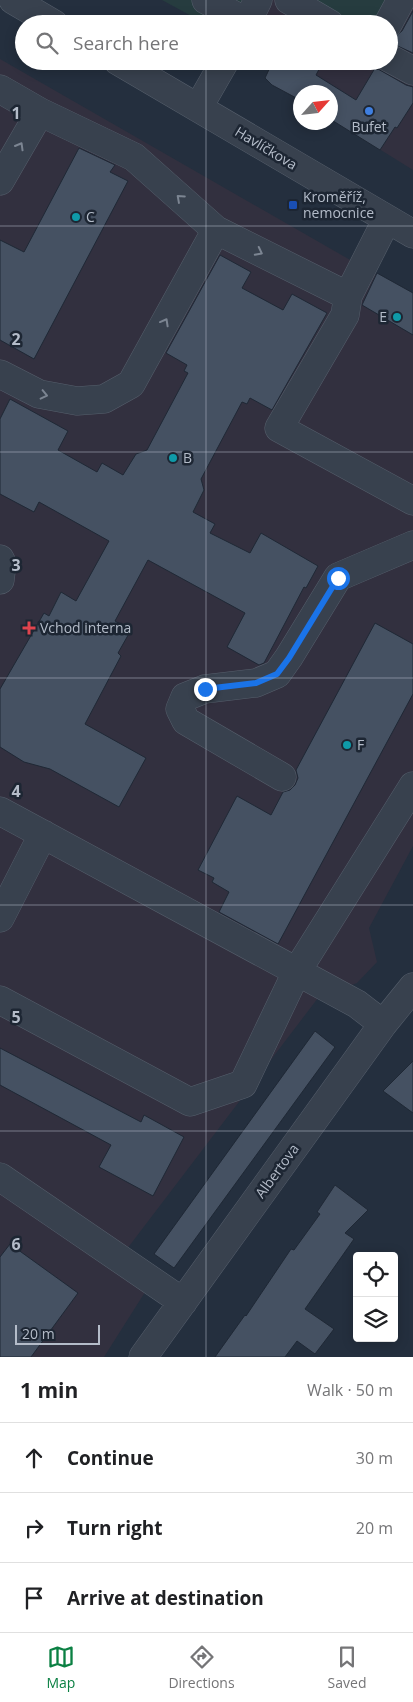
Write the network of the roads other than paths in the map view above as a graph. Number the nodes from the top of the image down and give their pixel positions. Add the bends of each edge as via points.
1 (13, 0) edge
2 (206, 0) edge
3 (289, 0) edge
4 (401, 0) edge
5 (39, 15) edge
6 (251, 15) edge
7 (315, 15) edge
8 (393, 15) edge
9 (398, 63) edge
10 (133, 70) edge
11 (220, 70) edge
12 (413, 71) edge
13 (0, 89) edge
14 (198, 108) junction
15 (40, 112) junction
16 (0, 181) edge
17 (388, 220) junction
18 (216, 230) junction
19 (413, 234) edge
20 (348, 296) junction
21 (0, 374) edge
22 (413, 502) edge
23 (413, 545) edge
24 (0, 559) edge
25 (0, 580) edge
26 (282, 777) dead end
27 (413, 786) edge
28 (0, 811) edge
29 (43, 834) junction
30 (0, 918) edge
31 (297, 972) junction
32 (409, 999) edge
33 (0, 1000) edge
34 (383, 1024) junction
35 (0, 1177) edge
36 (183, 1302) junction
37 (143, 1357) edge

1 - 5 street
2 - 6 street
3 - 7 street
4 - 8 street
9 - 12 street
10 - 14 street, Havlíčkova
11 - 14 street
13 - 15 street
14 - 17 street, Havlíčkova
16 -> 15 street
18 -> 15 street via 134,157
17 - 19 street, Havlíčkova
17 - 20 street
18 -> 20 street
21 -> 18 street via 39,394 77,401 104,399 131,384
20 - 22 street via 345,314 279,428
23 - 26 street via 338,578 277,674 256,683 205,689 185,697 180,710 186,721
24 - 25 street
27 - 31 street
28 - 29 street
29 - 30 street
29 - 31 street
31 - 33 street via 243,1084 190,1102
31 - 34 street via 356,1004
32 - 34 street, Albertova
34 - 36 street, Albertova
35 - 36 street
36 - 37 street, Albertova

